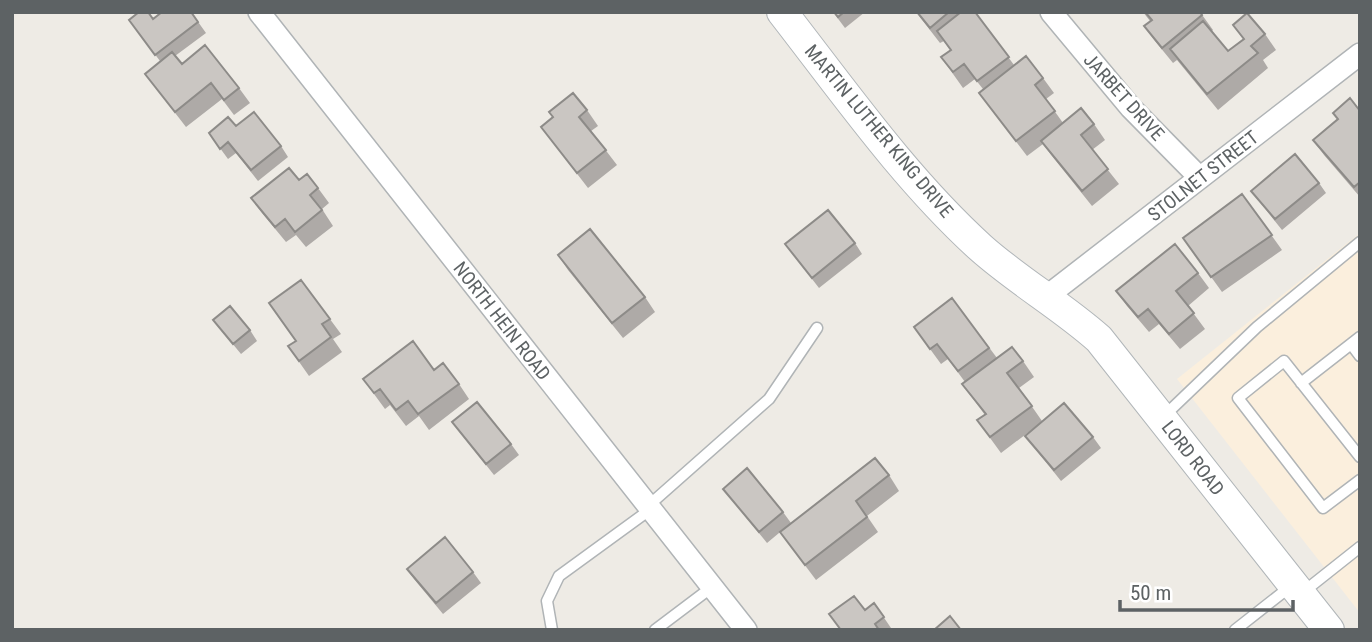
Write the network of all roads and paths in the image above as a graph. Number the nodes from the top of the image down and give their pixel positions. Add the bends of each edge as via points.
1 (259, 12) edge
2 (782, 12) edge
3 (1051, 12) edge
4 (1360, 54) edge
5 (1200, 178) junction
6 (1360, 242) edge
7 (1046, 297) junction
8 (817, 328) dead end
9 (1355, 341) edge
10 (1360, 356) edge
11 (1301, 383) junction
12 (1162, 418) junction
13 (1360, 457) edge
14 (1360, 480) edge
15 (650, 508) junction
16 (1356, 550) edge
17 (1360, 563) edge
18 (712, 587) junction
19 (1297, 589) junction
20 (552, 630) edge
21 (655, 630) edge
22 (746, 630) edge
23 (1235, 630) edge
24 (1329, 630) edge

1 - 15 street, NORTH HEIN ROAD
2 - 7 main road, MARTIN LUTHER KING DRIVE via 942,210 983,250
3 - 5 street, JARBET DRIVE via 1131,108
4 - 5 street, STOLNET STREET
5 - 7 street, STOLNET STREET
6 - 12 lane via 1257,327
7 - 12 main road, LORD ROAD via 1099,339
8 - 15 lane via 769,399
9 - 10 lane
9 - 11 lane
11 - 13 lane
11 - 14 lane via 1284,361 1238,398 1323,509
12 - 19 main road, LORD ROAD
15 - 18 street, NORTH HEIN ROAD
15 - 20 lane via 559,576 547,601
16 - 17 lane
16 - 19 lane
18 - 21 lane
18 - 22 street, NORTH HEIN ROAD
19 - 23 lane
19 - 24 main road, LORD ROAD

